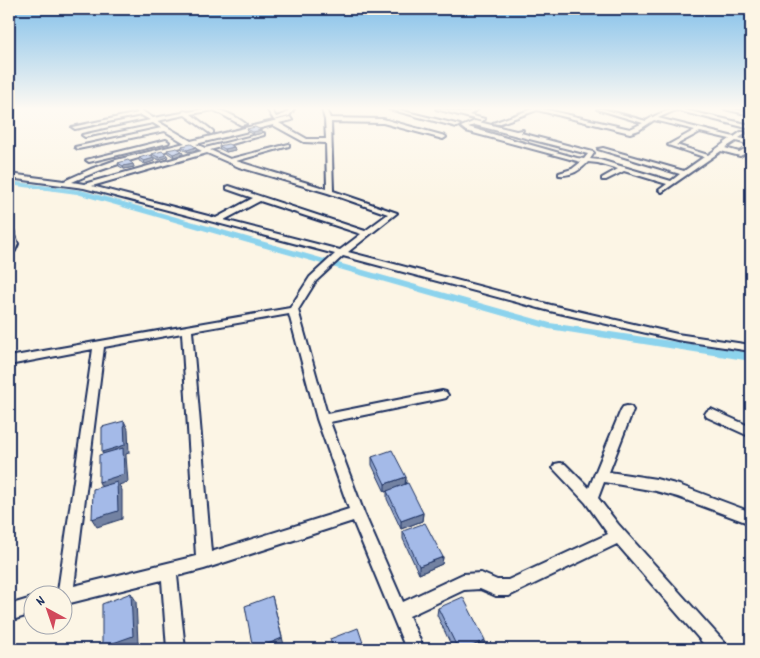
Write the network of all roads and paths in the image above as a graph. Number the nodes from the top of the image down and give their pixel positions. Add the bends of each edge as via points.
1 (114, 140) edge
2 (178, 140) edge
3 (183, 140) edge
4 (202, 140) edge
5 (242, 140) edge
6 (304, 140) edge
7 (438, 140) edge
8 (503, 140) edge
9 (542, 140) edge
10 (681, 140) edge
11 (731, 140) edge
12 (328, 141) joint
13 (433, 142) dead end
14 (190, 143) junction
15 (287, 145) dead end
16 (78, 147) dead end
17 (751, 148) edge
18 (600, 149) dead end
19 (720, 149) junction
20 (206, 150) junction
21 (709, 157) junction
22 (89, 160) dead end
23 (588, 160) junction
24 (230, 161) junction
25 (622, 168) junction
26 (561, 174) dead end
27 (686, 174) junction
28 (9, 176) edge
29 (604, 179) dead end
30 (672, 183) junction
31 (64, 184) junction
32 (84, 186) junction
33 (230, 188) dead end
34 (662, 190) dead end
35 (330, 192) junction
36 (259, 198) junction
37 (219, 220) junction
38 (9, 230) edge
39 (367, 234) junction
40 (9, 251) edge
41 (340, 254) junction
42 (293, 310) junction
43 (187, 328) junction
44 (99, 344) junction
45 (751, 348) edge
46 (9, 361) edge
47 (442, 395) dead end
48 (627, 410) dead end
49 (711, 414) dead end
50 (323, 419) junction
51 (751, 432) edge
52 (560, 468) dead end
53 (600, 476) junction
54 (591, 499) junction
55 (357, 513) junction
56 (751, 518) edge
57 (618, 536) junction
58 (204, 562) junction
59 (169, 571) junction
60 (66, 586) edge
61 (72, 595) edge
62 (22, 609) edge
63 (399, 612) junction
64 (9, 613) edge
65 (176, 649) edge
66 (414, 649) edge
67 (719, 649) edge

1 - 16 street
2 - 22 street
3 - 14 street
4 - 14 street
5 - 20 street
6 - 12 street
7 - 13 street
8 - 23 street via 577,160
9 - 23 street via 590,152
10 - 21 street via 671,145
11 - 19 street
12 - 35 street
14 - 20 street
14 - 31 street via 111,163
15 - 24 street
17 - 19 street via 740,154
18 - 27 street
19 - 21 street
20 - 24 street
20 - 32 street
21 - 27 street
23 - 25 street
23 - 26 street via 573,172
24 - 35 street
25 - 29 street
25 - 30 street
27 - 30 street
28 - 31 street
30 - 34 street
31 - 32 street
32 - 37 street
33 - 36 street
35 - 39 street via 393,213
36 - 37 street
36 - 39 street
37 - 41 street
38 - 40 street via 14,244
39 - 41 street
41 - 42 street via 313,279
41 - 45 street via 550,308 677,337
42 - 43 street
42 - 50 street
43 - 44 street
43 - 58 street
44 - 46 street
44 - 60 street
47 - 50 street
48 - 53 street
49 - 51 street
50 - 55 street
52 - 54 street
53 - 54 street
53 - 56 street via 679,491
54 - 57 street
55 - 58 street
55 - 63 street
57 - 63 street via 509,588 496,588 481,581 463,582
57 - 67 street
58 - 59 street
59 - 61 street
59 - 65 street
62 - 64 street
63 - 66 street

